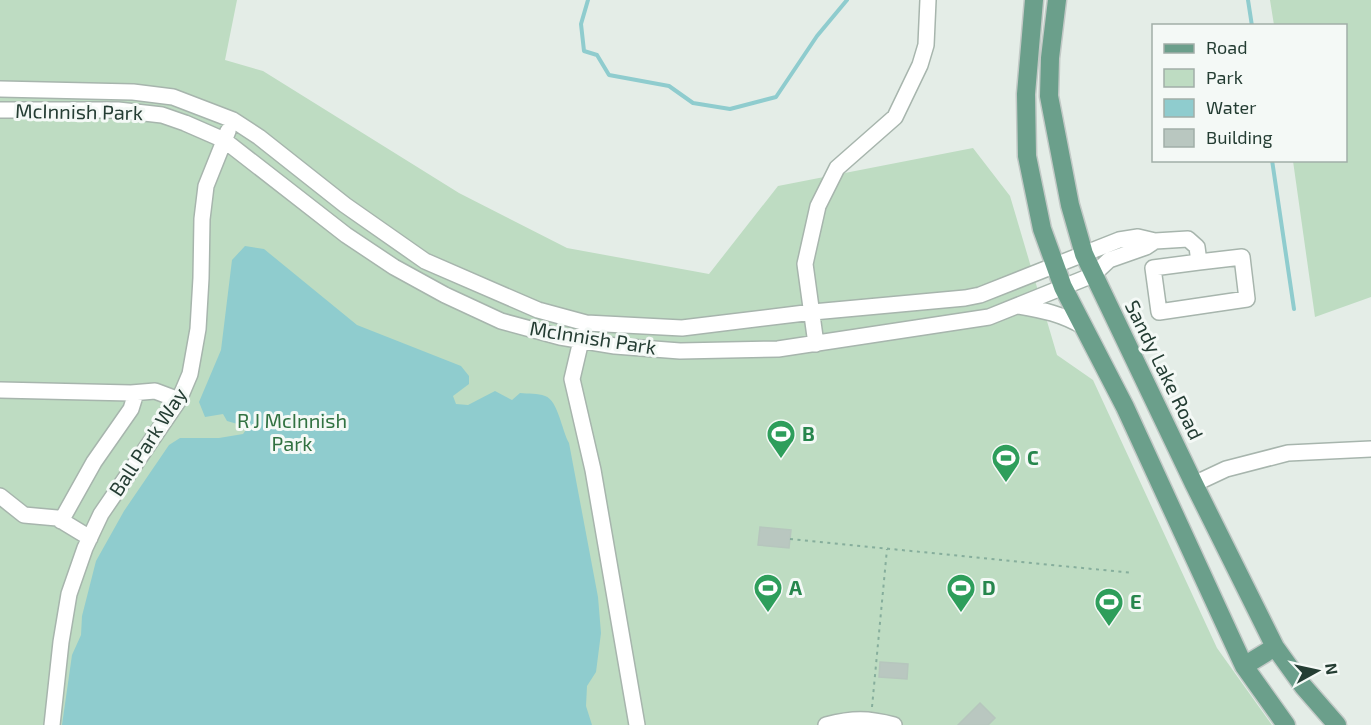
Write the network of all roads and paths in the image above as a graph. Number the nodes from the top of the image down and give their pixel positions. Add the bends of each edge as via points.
1 (928, 0) edge
2 (1034, 0) edge
3 (1057, 0) edge
4 (0, 89) edge
5 (0, 111) edge
6 (234, 120) junction
7 (224, 140) junction
8 (1155, 241) junction
9 (1084, 254) junction
10 (1199, 262) junction
11 (1055, 265) junction
12 (1093, 275) junction
13 (1063, 287) junction
14 (1016, 306) junction
15 (813, 312) junction
16 (586, 323) junction
17 (1084, 327) junction
18 (580, 340) junction
19 (816, 344) junction
20 (0, 390) edge
21 (136, 393) junction
22 (179, 399) junction
23 (1371, 449) edge
24 (1194, 484) junction
25 (0, 496) edge
26 (1166, 497) junction
27 (61, 521) junction
28 (90, 537) junction
29 (790, 539) dead end
30 (887, 549) junction
31 (1133, 573) dead end
32 (1275, 647) junction
33 (1244, 666) junction
34 (870, 719) junction
35 (51, 725) edge
36 (637, 725) edge
37 (826, 725) edge
38 (894, 725) edge
39 (1286, 725) edge
40 (1337, 725) edge

1 - 15 street via 926,45 895,117 837,168 818,206 805,264
2 - 11 main road via 1026,94 1027,156 1042,229
3 - 9 main road, Sandy Lake Road via 1050,96 1070,205
4 - 6 street, McInnish Park via 133,92 173,97
5 - 7 street, McInnish Park via 118,110 162,115
6 - 7 street, Ball Park Way
6 - 16 street, McInnish Park via 425,261 538,310
7 - 18 street, McInnish Park via 346,235 394,267 501,321
7 - 22 street, Ball Park Way via 206,186 198,329 190,374
8 - 9 street, McInnish Park via 1138,237
8 - 10 street via 1188,238 1197,247
8 - 12 street, McInnish Park via 1109,260
9 - 11 street, McInnish Park
9 - 12 main road, Sandy Lake Road
10 - 10 street via 1153,268 1159,312 1247,299 1242,257
11 - 13 main road
11 - 15 street, McInnish Park via 965,298
12 - 13 street, McInnish Park
12 - 24 main road, Sandy Lake Road
13 - 14 street, McInnish Park
13 - 17 main road
14 - 17 street via 1050,311
14 - 19 street, McInnish Park via 989,316
15 - 16 street, McInnish Park via 682,328
15 - 19 street
16 - 18 street
17 - 26 main road
18 - 19 street, McInnish Park via 680,351 778,349
18 - 36 street via 572,379
20 - 21 street
21 - 22 street via 155,391
21 - 27 street via 131,410 94,462
22 - 28 street, Ball Park Way via 101,514
23 - 24 street via 1288,453 1226,469
24 - 26 main road
24 - 32 main road, Sandy Lake Road
25 - 27 street via 24,515
26 - 33 main road
27 - 28 street
28 - 35 street, Ball Park Way via 69,594
29 - 30 path
30 - 31 path
30 - 34 path
32 - 33 main road
32 - 40 main road, Sandy Lake Road
33 - 39 main road
34 - 37 street
34 - 38 street

